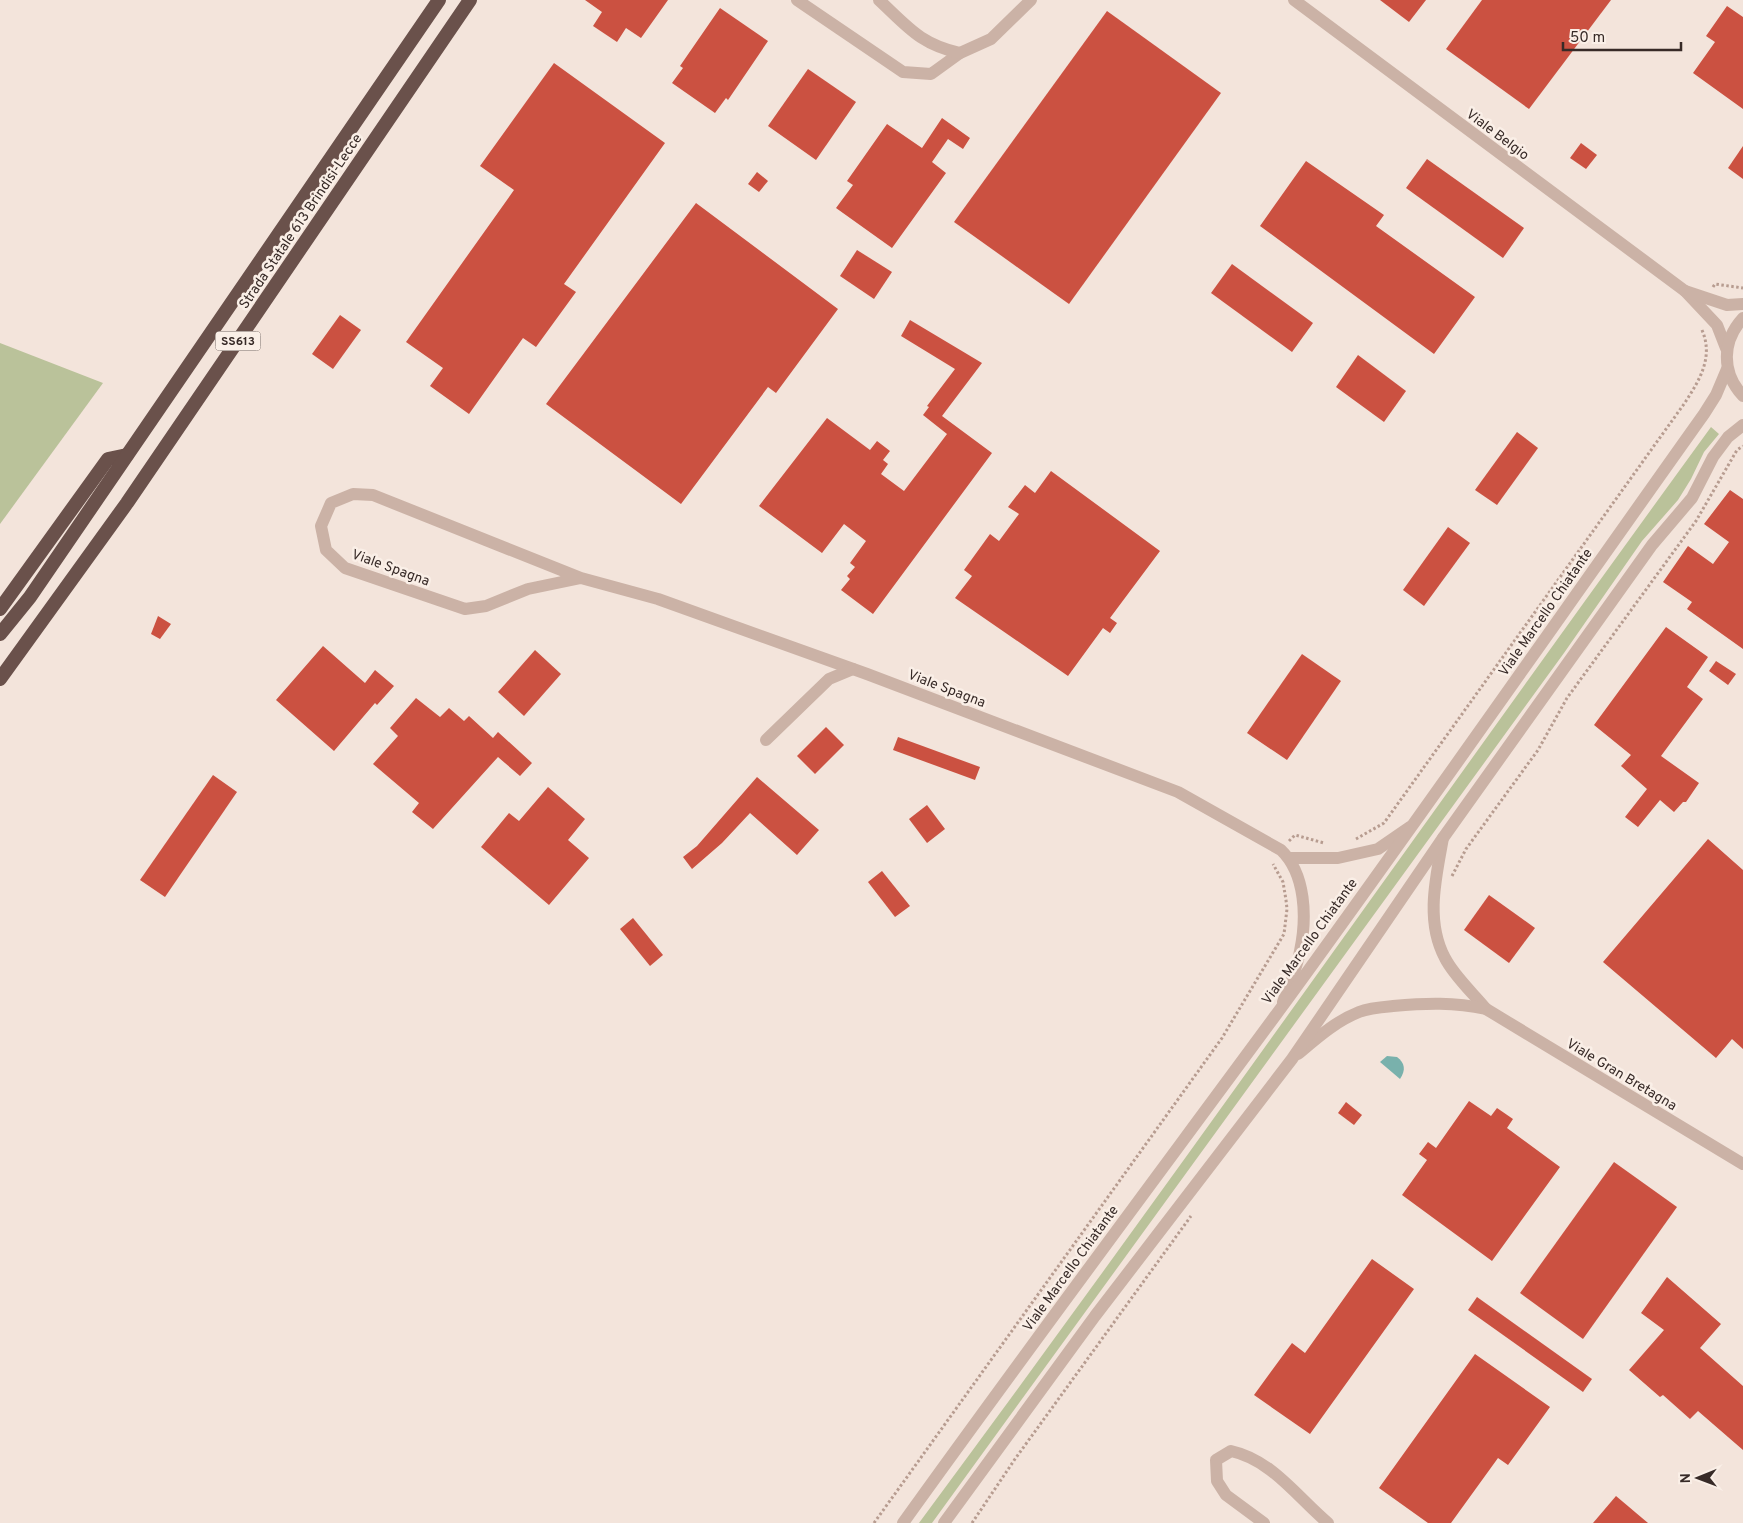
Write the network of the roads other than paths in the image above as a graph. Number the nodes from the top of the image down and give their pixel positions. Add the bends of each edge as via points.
1 (439, 0) edge
2 (470, 0) edge
3 (797, 0) edge
4 (879, 0) edge
5 (1032, 0) edge
6 (1294, 0) edge
7 (960, 53) junction
8 (1703, 302) junction
9 (1743, 304) edge
10 (1743, 318) edge
11 (1726, 348) junction
12 (1727, 368) junction
13 (1743, 396) edge
14 (1743, 425) edge
15 (127, 456) junction
16 (581, 578) junction
17 (0, 609) edge
18 (0, 634) edge
19 (852, 669) junction
20 (0, 679) edge
21 (766, 740) dead end
22 (1410, 827) junction
23 (1443, 838) junction
24 (1285, 854) junction
25 (1282, 1006) junction
26 (1486, 1009) junction
27 (1292, 1059) junction
28 (1743, 1164) edge
29 (902, 1523) edge
30 (944, 1523) edge
31 (1264, 1523) edge
32 (1328, 1523) edge

1 - 15 highway, Strada Statale 613 Brindisi-Lecce / SS613
2 - 20 highway, Strada Statale 613 Brindisi-Lecce / SS613 via 127,503
3 - 7 street via 903,72 930,74
4 - 7 street via 924,41
5 - 7 street via 990,39
6 - 8 street, Viale Belgio
8 - 9 street, Viale Belgio
8 - 11 street
10 - 11 street, Viale Marcello Chiatante via 1734,328
11 - 12 street, Viale Marcello Chiatante
12 - 13 street, Viale Marcello Chiatante
12 - 22 street, Viale Marcello Chiatante via 1704,414
14 - 23 street via 1728,437 1692,498 1652,545
15 - 17 highway via 108,459
15 - 18 highway, Strada Statale 613 Brindisi-Lecce / SS613 via 30,597
16 - 16 street, Viale Spagna via 373,496 354,494 331,503 321,526 326,550 345,568 465,609 486,606 528,590
16 - 19 street, Viale Spagna via 658,599
19 - 21 street via 829,678
19 - 24 street, Viale Spagna via 1178,792
22 - 24 street, Viale Spagna via 1378,849 1338,858
22 - 25 street, Viale Marcello Chiatante
23 - 26 street, Viale Gran Bretagna via 1434,892 1435,933 1445,959
23 - 27 street
24 - 25 street via 1300,877 1303,912 1300,951
25 - 29 street, Viale Marcello Chiatante
26 - 27 street, Viale Gran Bretagna via 1440,1002 1359,1012 1326,1030
26 - 28 street, Viale Gran Bretagna
27 - 30 street via 1095,1316
31 - 32 street via 1226,1495 1217,1481 1216,1460 1230,1451 1248,1455 1277,1475

